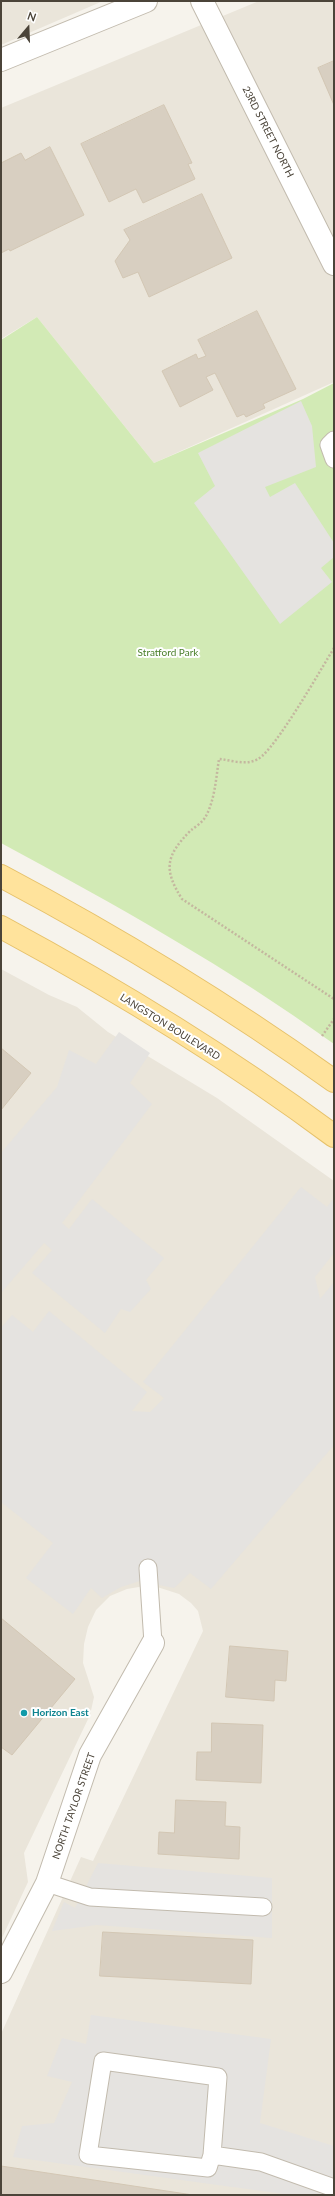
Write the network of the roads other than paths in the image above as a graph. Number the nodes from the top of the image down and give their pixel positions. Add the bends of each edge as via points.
1 (146, 1) edge
2 (202, 1) edge
3 (1, 60) edge
4 (334, 264) edge
5 (334, 440) edge
6 (334, 459) edge
7 (1, 876) edge
8 (1, 927) edge
9 (334, 1081) edge
10 (334, 1136) edge
11 (148, 1568) dead end
12 (153, 1643) joint
13 (47, 1883) junction
14 (263, 1907) dead end
15 (1, 1972) edge
16 (212, 2155) junction
17 (334, 2188) edge

1 - 3 street
2 - 4 street, 23RD STREET NORTH
5 - 6 lane via 329,445
7 - 9 main road via 143,956 260,1030
8 - 10 main road, LANGSTON BOULEVARD via 155,1017 268,1089
11 - 12 lane
12 - 13 street, NORTH TAYLOR STREET via 90,1755
13 - 14 lane via 90,1896
13 - 15 street, NORTH TAYLOR STREET
16 - 16 lane via 208,2168 88,2155 103,2061 218,2077
16 - 17 lane via 261,2162

